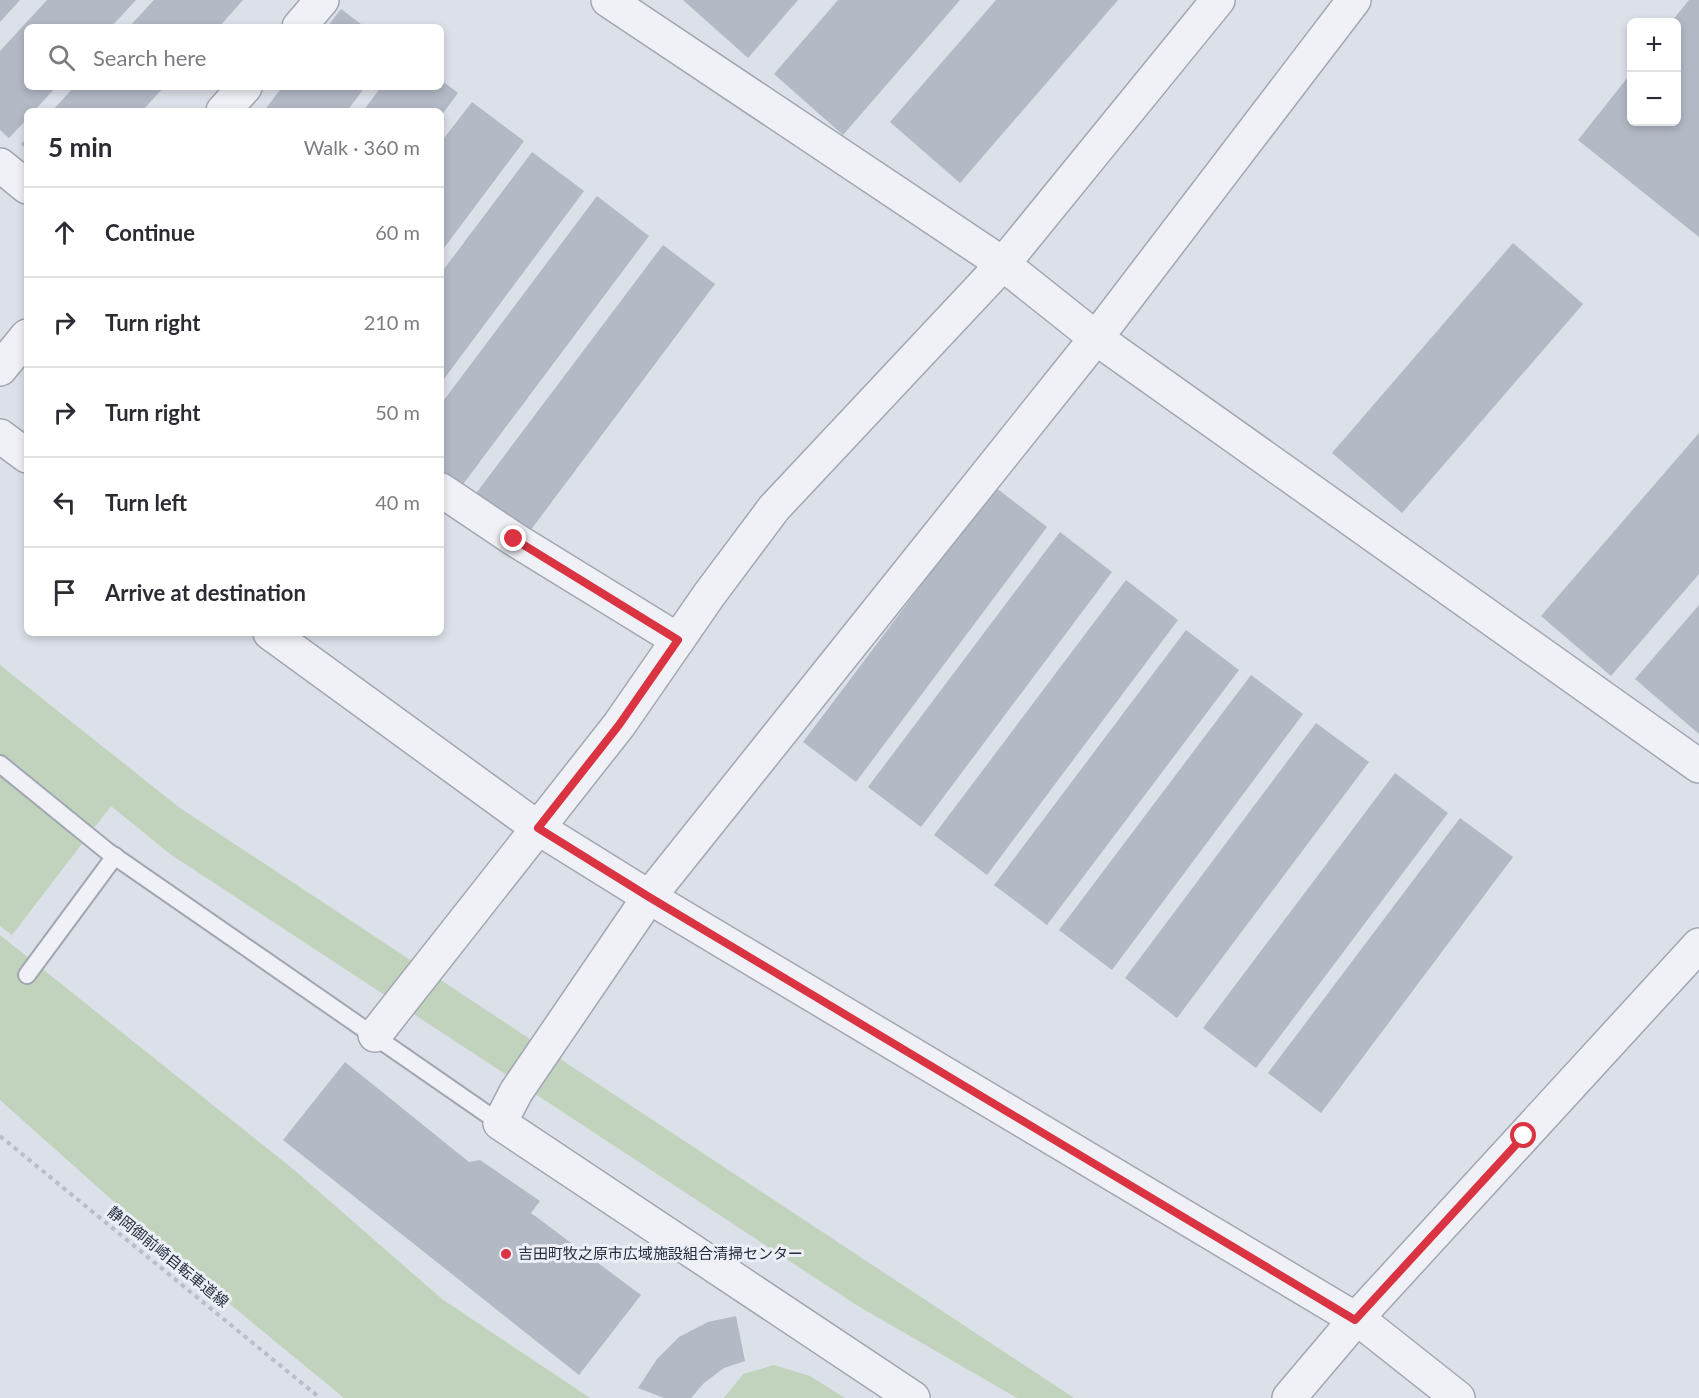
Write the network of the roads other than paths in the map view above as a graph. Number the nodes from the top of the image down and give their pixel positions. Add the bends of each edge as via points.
1 (322, 0) edge
2 (608, 0) edge
3 (1218, 0) edge
4 (1354, 0) edge
5 (302, 24) edge
6 (242, 90) edge
7 (227, 108) edge
8 (0, 165) edge
9 (24, 185) edge
10 (1003, 264) junction
11 (1096, 338) junction
12 (24, 340) edge
13 (0, 369) edge
14 (0, 436) edge
15 (24, 454) edge
16 (444, 492) edge
17 (274, 636) edge
18 (678, 640) junction
19 (0, 764) edge
20 (1699, 766) edge
21 (538, 828) junction
22 (115, 856) junction
23 (649, 897) junction
24 (1699, 945) edge
25 (27, 975) dead end
26 (375, 1035) junction
27 (500, 1123) junction
28 (1355, 1320) junction
29 (913, 1398) edge
30 (1289, 1398) edge
31 (1458, 1398) edge

1 - 5 street
2 - 10 street
3 - 10 street
4 - 11 street
6 - 7 street
8 - 9 street
10 - 11 street
10 - 18 street via 774,508
11 - 20 street
11 - 23 street
12 - 13 street
14 - 15 street
16 - 18 street
17 - 21 street
18 - 21 street via 619,725
19 - 22 lane
21 - 23 street
21 - 26 street
22 - 25 lane
22 - 26 lane
23 - 27 street via 516,1092
23 - 28 street
24 - 28 street
26 - 27 lane
27 - 29 street
28 - 30 street
28 - 31 street

